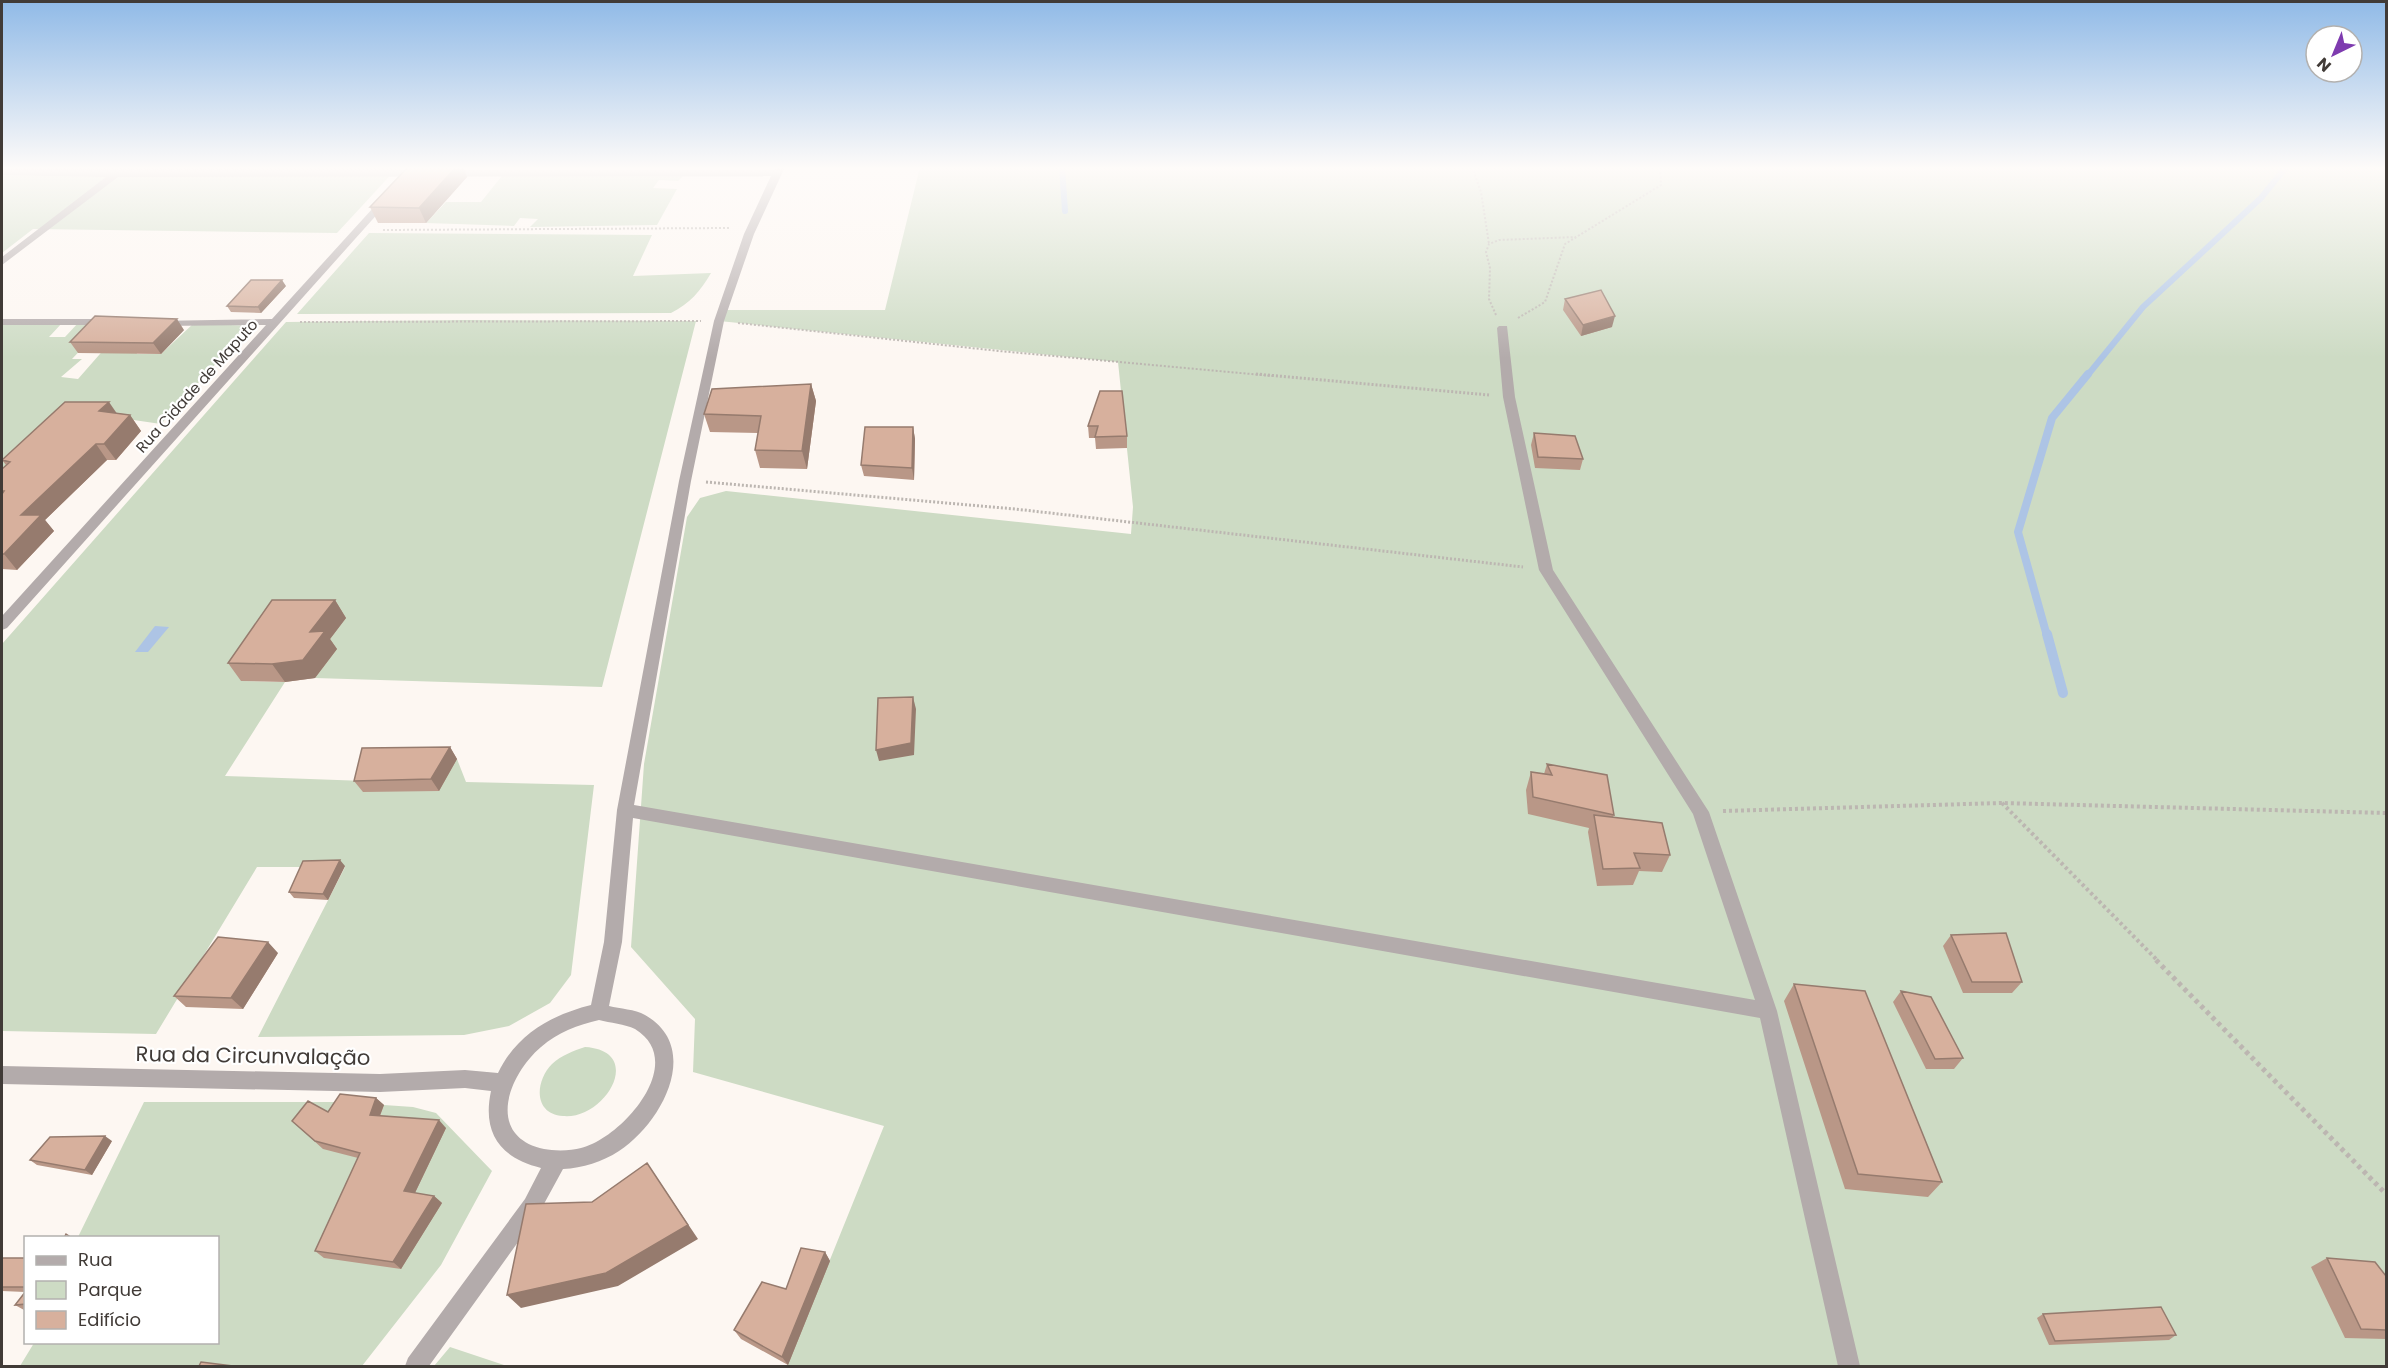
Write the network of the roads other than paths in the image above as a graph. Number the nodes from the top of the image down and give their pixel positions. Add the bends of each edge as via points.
1 (42, 231) edge
2 (357, 231) edge
3 (751, 231) edge
4 (2, 262) edge
5 (2, 322) edge
6 (118, 322) edge
7 (150, 322) edge
8 (276, 322) junction
9 (1503, 327) road end
10 (2, 625) edge
11 (625, 810) junction
12 (1768, 1011) junction
13 (599, 1012) junction
14 (2, 1075) edge
15 (503, 1083) junction
16 (556, 1161) junction
17 (416, 1366) edge
18 (1849, 1366) edge

1 - 4 street
2 - 8 street, Rua Cidade de Maputo
3 - 11 street via 719,321 685,481
5 - 6 street
7 - 8 street
8 - 10 street, Rua Cidade de Maputo
9 - 12 street via 1509,397 1546,570 1701,812
11 - 12 street
11 - 13 street via 613,942
12 - 18 street
13 - 15 street via 552,1028 514,1062
13 - 16 street via 623,1013 644,1022 658,1036 665,1056 663,1079 653,1103 612,1144 584,1156
14 - 15 street, Rua da Circunvalação via 380,1083 465,1079
15 - 16 street via 498,1107 501,1128 513,1145 531,1156
16 - 17 street via 532,1206

